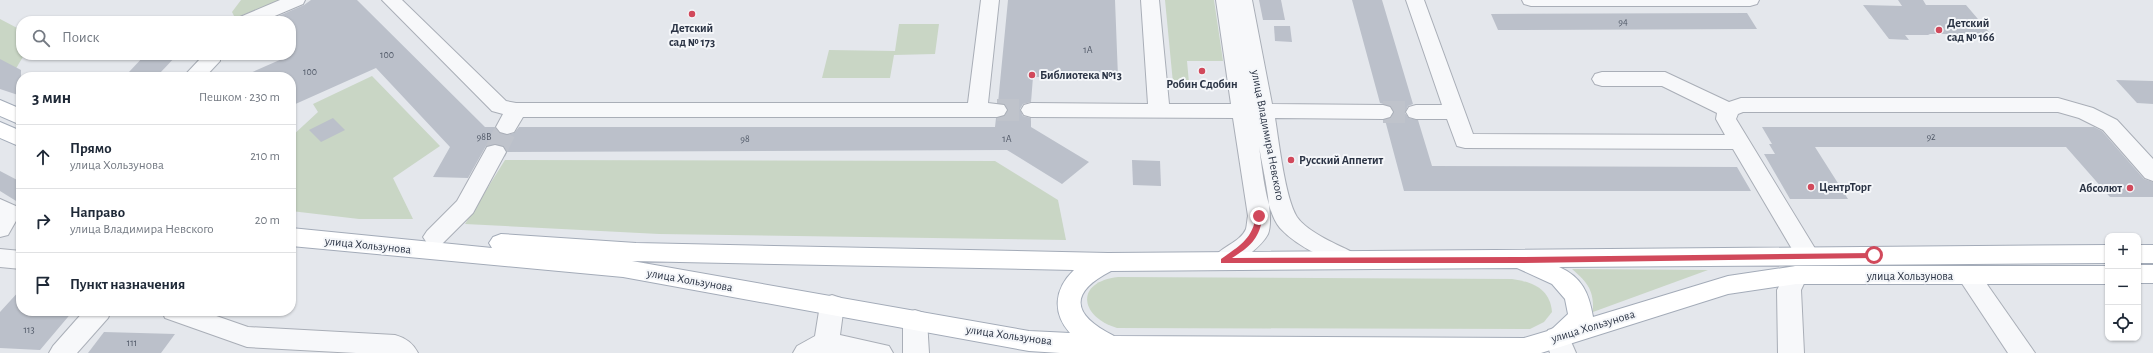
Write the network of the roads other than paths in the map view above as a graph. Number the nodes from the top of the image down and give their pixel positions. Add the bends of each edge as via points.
1 (296, 0) edge
2 (391, 0) edge
3 (990, 0) edge
4 (1150, 0) edge
5 (1225, 0) edge
6 (1243, 0) edge
7 (1415, 0) edge
8 (1531, 0) edge
9 (1750, 0) edge
10 (259, 16) edge
11 (210, 60) edge
12 (198, 72) edge
13 (1602, 78) dead end
14 (0, 107) edge
15 (977, 110) junction
16 (997, 110) tunnel mouth
17 (1031, 110) tunnel mouth
18 (1159, 110) junction
19 (1728, 110) junction
20 (1253, 112) junction
21 (1383, 112) tunnel mouth
22 (1416, 112) tunnel mouth
23 (1454, 112) junction
24 (16, 115) edge
25 (0, 129) edge
26 (16, 137) edge
27 (1739, 142) junction
28 (2153, 148) edge
29 (2131, 149) junction
30 (495, 152) tunnel mouth
31 (2153, 172) edge
32 (296, 222) edge
33 (296, 237) edge
34 (435, 237) junction
35 (2105, 254) edge
36 (2141, 254) edge
37 (2153, 254) edge
38 (758, 255) junction
39 (0, 258) edge
40 (16, 260) edge
41 (1348, 260) junction
42 (1520, 260) junction
43 (1223, 261) junction
44 (1108, 262) junction
45 (1802, 265) junction
46 (2141, 274) edge
47 (2153, 274) edge
48 (2105, 275) edge
49 (1968, 276) junction
50 (746, 290) junction
51 (832, 305) junction
52 (95, 316) edge
53 (188, 316) edge
54 (915, 320) junction
55 (1560, 345) edge
56 (1112, 346) junction
57 (816, 347) edge
58 (1269, 350) edge
59 (1320, 350) edge
60 (62, 353) edge
61 (404, 353) edge
62 (880, 353) edge
63 (916, 353) edge
64 (1791, 353) edge
65 (2022, 353) edge

1 - 10 street
2 - 15 street via 512,119
3 - 15 street
4 - 18 street
5 - 20 street, улица Владимира Невского
6 - 20 street, улица Владимира Невского
7 - 23 street
8 - 9 street
11 - 12 street
13 - 19 street via 1665,78
14 - 24 main road
15 - 16 street
17 - 18 street
18 - 20 street
19 - 27 street via 1726,119
19 - 29 street via 1741,105 2058,105 2086,113 2110,125
20 - 21 street
20 - 41 street, улица Владимира Невского via 1288,222 1308,240
20 - 43 street, улица Владимира Невского via 1259,216 1257,232 1243,248
22 - 23 street
23 - 27 street via 1465,141
25 - 26 main road
27 - 45 street
28 - 29 street
29 - 31 street
30 - 34 street via 465,207
32 - 34 main road, улица Хользунова
33 - 50 main road, улица Хользунова via 623,268
34 - 38 main road, улица Хользунова via 636,252
35 - 45 main road, улица Хользунова
36 - 37 main road
38 - 44 main road, улица Хользунова
38 - 50 main road via 738,264 734,276
39 - 40 street
41 - 42 main road, улица Хользунова
41 - 43 main road, улица Хользунова
42 - 45 main road, улица Хользунова
42 - 55 main road via 1560,278 1577,296 1581,318
43 - 44 main road, улица Хользунова
44 - 56 main road via 1079,279 1068,302 1069,313 1074,323 1088,336
45 - 49 main road, улица Хользунова
45 - 55 main road, улица Хользунова via 1728,285
45 - 64 street via 1789,290
46 - 47 main road
48 - 49 main road, улица Хользунова
49 - 65 street
50 - 51 main road, улица Хользунова
51 - 54 main road, улица Хользунова
51 - 57 street
52 - 60 street
53 - 61 street via 247,337 395,345
54 - 56 main road, улица Хользунова via 1029,341
54 - 63 street
55 - 59 main road, улица Хользунова via 1524,348
56 - 58 main road, улица Хользунова
57 - 62 street
58 - 59 main road, улица Хользунова

